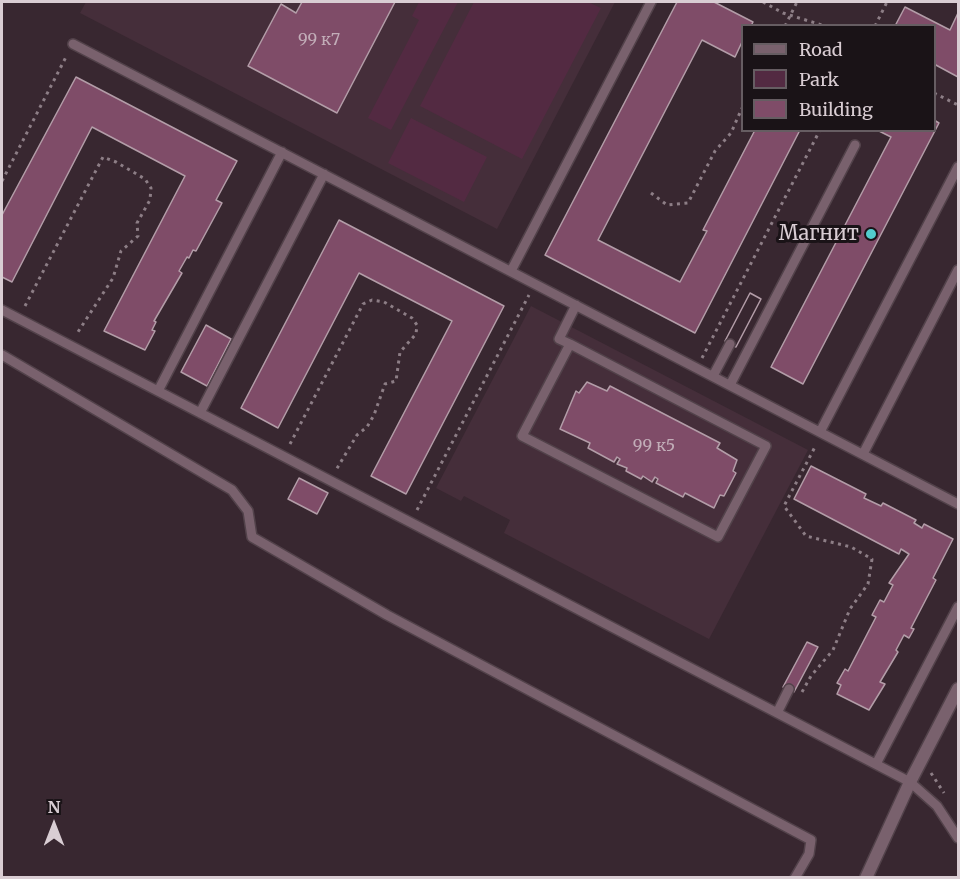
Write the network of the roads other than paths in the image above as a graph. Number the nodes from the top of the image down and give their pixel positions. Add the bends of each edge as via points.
1 (651, 2) edge
2 (73, 44) road end
3 (855, 145) dead end
4 (282, 152) junction
5 (958, 167) edge
6 (324, 174) junction
7 (958, 270) edge
8 (511, 271) junction
9 (576, 305) junction
10 (2, 310) edge
11 (570, 344) junction
12 (730, 344) dead end
13 (2, 355) edge
14 (713, 376) junction
15 (730, 385) junction
16 (158, 391) junction
17 (200, 413) junction
18 (821, 432) junction
19 (863, 454) junction
20 (958, 504) edge
21 (958, 607) edge
22 (958, 688) edge
23 (789, 690) dead end
24 (777, 712) junction
25 (876, 764) junction
26 (910, 782) junction
27 (958, 838) edge
28 (795, 878) edge
29 (866, 878) edge

1 - 8 lane
2 - 4 lane
3 - 15 lane
4 - 6 lane
4 - 16 lane
5 - 18 lane
6 - 8 lane
6 - 17 lane
7 - 19 lane
8 - 9 lane
9 - 11 lane via 559,339
9 - 14 lane
10 - 16 lane
11 - 11 lane via 522,436 718,537 766,446
12 - 14 lane
13 - 28 lane via 232,490 248,511 252,537 387,615 811,840 809,854
14 - 15 lane
15 - 18 lane
16 - 17 lane
17 - 24 lane
18 - 19 lane
19 - 20 lane
21 - 25 lane
22 - 26 street
23 - 24 lane
24 - 25 lane
25 - 26 lane
26 - 27 lane via 937,806
26 - 29 street

